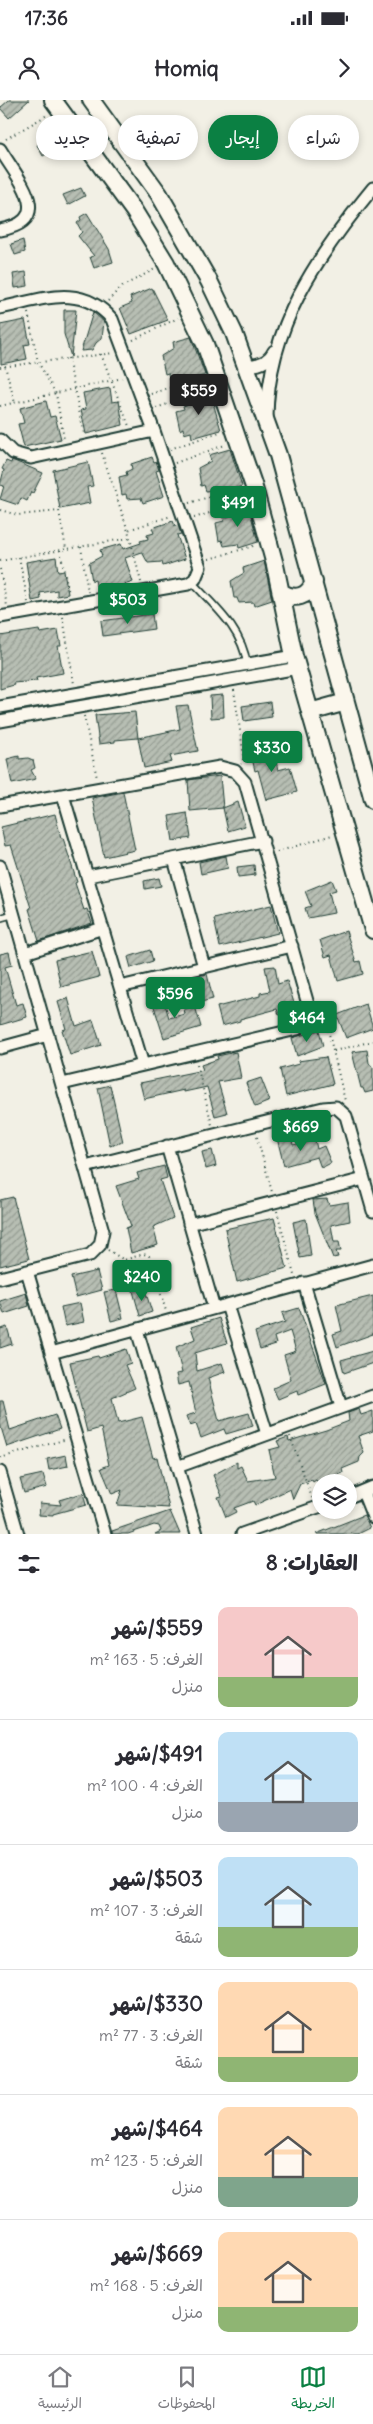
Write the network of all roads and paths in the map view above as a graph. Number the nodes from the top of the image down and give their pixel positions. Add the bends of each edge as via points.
1 (94, 102) edge
2 (56, 104) edge
3 (0, 143) edge
4 (0, 149) edge
5 (373, 188) edge
6 (0, 230) edge
7 (166, 263) junction
8 (26, 303) junction
9 (0, 308) edge
10 (102, 308) junction
11 (190, 312) junction
12 (123, 348) junction
13 (276, 348) junction
14 (101, 354) junction
15 (68, 358) junction
16 (38, 362) junction
17 (246, 365) junction
18 (5, 366) junction
19 (0, 367) edge
20 (133, 376) junction
21 (218, 379) junction
22 (113, 381) junction
23 (74, 389) junction
24 (56, 394) junction
25 (141, 398) junction
26 (15, 403) junction
27 (0, 406) edge
28 (146, 412) junction
29 (267, 424) junction
30 (154, 431) junction
31 (236, 433) junction
32 (132, 436) junction
33 (0, 440) edge
34 (98, 444) junction
35 (86, 446) junction
36 (67, 451) junction
37 (161, 452) junction
38 (166, 466) junction
39 (255, 491) junction
40 (0, 510) edge
41 (182, 514) junction
42 (128, 531) junction
43 (129, 538) junction
44 (269, 542) junction
45 (81, 546) junction
46 (66, 549) junction
47 (60, 550) junction
48 (19, 557) junction
49 (0, 561) edge
50 (199, 561) junction
51 (0, 569) edge
52 (192, 582) junction
53 (314, 582) junction
54 (144, 592) junction
55 (281, 592) junction
56 (90, 601) junction
57 (66, 605) junction
58 (30, 612) junction
59 (4, 616) edge
60 (296, 662) junction
61 (247, 664) junction
62 (232, 680) junction
63 (76, 694) junction
64 (346, 702) junction
65 (82, 706) junction
66 (0, 707) edge
67 (310, 712) junction
68 (0, 721) edge
69 (235, 771) junction
70 (100, 788) junction
71 (63, 795) junction
72 (373, 800) edge
73 (0, 806) edge
74 (344, 832) junction
75 (262, 841) junction
76 (266, 855) junction
77 (174, 858) junction
78 (0, 866) edge
79 (88, 876) junction
80 (14, 914) junction
81 (0, 918) edge
82 (103, 928) junction
83 (373, 930) edge
84 (292, 946) junction
85 (25, 954) junction
86 (204, 967) junction
87 (120, 987) junction
88 (310, 1014) junction
89 (48, 1036) junction
90 (373, 1041) edge
91 (0, 1048) edge
92 (333, 1051) junction
93 (194, 1052) junction
94 (143, 1064) junction
95 (62, 1084) junction
96 (342, 1110) junction
97 (214, 1134) junction
98 (167, 1146) junction
99 (85, 1166) junction
100 (364, 1179) junction
101 (373, 1211) edge
102 (189, 1224) junction
103 (100, 1245) junction
104 (373, 1265) edge
105 (27, 1271) junction
106 (0, 1278) edge
107 (304, 1283) junction
108 (227, 1305) junction
109 (214, 1308) junction
110 (169, 1321) junction
111 (137, 1330) junction
112 (51, 1353) junction
113 (373, 1396) edge
114 (341, 1407) junction
115 (287, 1427) junction
116 (267, 1434) junction
117 (76, 1436) junction
118 (0, 1458) edge
119 (177, 1467) junction
120 (0, 1472) edge
121 (312, 1490) edge
122 (368, 1490) edge
123 (312, 1509) edge
124 (373, 1516) edge
125 (15, 1533) edge
126 (105, 1534) edge
127 (197, 1534) edge
128 (242, 1534) edge

1 - 17 street via 159,194 196,255
2 - 3 path
2 - 7 street via 134,210
4 - 6 street via 31,200 29,214 21,225
5 - 13 street via 327,246 309,275
7 - 10 path via 121,287
7 - 11 street
8 - 9 street
8 - 10 street via 73,296
8 - 16 path
10 - 12 street via 112,319
11 - 12 path
11 - 21 street
12 - 14 path
12 - 20 street
13 - 17 street via 264,363
13 - 29 street
14 - 15 path
14 - 22 path
15 - 16 path
15 - 23 path
16 - 18 path
16 - 24 path
17 - 29 street
18 - 19 path
18 - 26 path
20 - 22 path
20 - 25 street
21 - 25 path
21 - 28 path
21 - 31 street
22 - 23 path
22 - 32 path
23 - 24 path
23 - 35 path
24 - 26 path
24 - 36 path
25 - 28 street
26 - 27 path
28 - 30 street
29 - 53 street
30 - 32 street
30 - 37 street
31 - 37 path
31 - 38 path
31 - 39 street
32 - 34 street
33 - 36 street via 13,453 25,457
34 - 35 street
34 - 42 path
35 - 36 street
37 - 38 street
38 - 41 street
39 - 41 path
39 - 41 path
39 - 44 street
40 - 46 path via 18,515 59,511
41 - 42 path
41 - 50 street
42 - 43 path
43 - 45 path
43 - 54 path
44 - 50 path
44 - 55 street
45 - 46 path
45 - 56 path
46 - 47 path
47 - 48 path
47 - 57 path
48 - 49 path
48 - 58 path
50 - 52 street via 199,572
51 - 59 path
52 - 54 street
52 - 61 lane via 235,631
53 - 55 street via 300,596 287,596
53 - 64 street
54 - 56 street
55 - 60 street
56 - 57 street
57 - 58 street
57 - 63 path
58 - 59 street
60 - 61 street
60 - 62 street
60 - 67 street
61 - 63 street
62 - 65 street
62 - 69 path via 244,757
63 - 66 street
64 - 67 street
64 - 72 street
65 - 68 street
65 - 70 path
67 - 74 street
69 - 70 street via 220,767
69 - 75 street via 246,782
70 - 71 street
71 - 73 street
71 - 79 street
74 - 76 path
74 - 83 street
75 - 76 street
75 - 77 street
76 - 84 street
77 - 79 street
77 - 86 street
78 - 80 street
79 - 82 street
80 - 81 lane
80 - 85 street
82 - 85 street
82 - 87 street
84 - 86 street
84 - 88 street
85 - 89 street
86 - 87 street
87 - 94 street
88 - 92 path via 320,1013 325,1017
88 - 93 street via 297,1029
89 - 91 street
89 - 95 street
90 - 92 path
92 - 96 path via 346,1104
93 - 94 street
93 - 97 path
94 - 95 street
95 - 99 street
96 - 97 street via 330,1106
96 - 100 street
97 - 98 street
98 - 99 street
98 - 102 street
99 - 103 street via 104,1231
100 - 101 street
100 - 102 street
102 - 109 street
103 - 105 street via 90,1255
103 - 110 path via 124,1260 144,1254 149,1256
104 - 107 street
105 - 106 street
105 - 112 street
107 - 108 street
107 - 114 street
108 - 109 street
108 - 116 street
109 - 110 street
110 - 111 street
111 - 112 street
111 - 119 street
112 - 117 street
113 - 114 street
114 - 115 street
115 - 116 street
115 - 121 path
116 - 119 street
117 - 118 path
117 - 126 street
119 - 127 street
120 - 125 street
122 - 124 street
123 - 128 street

